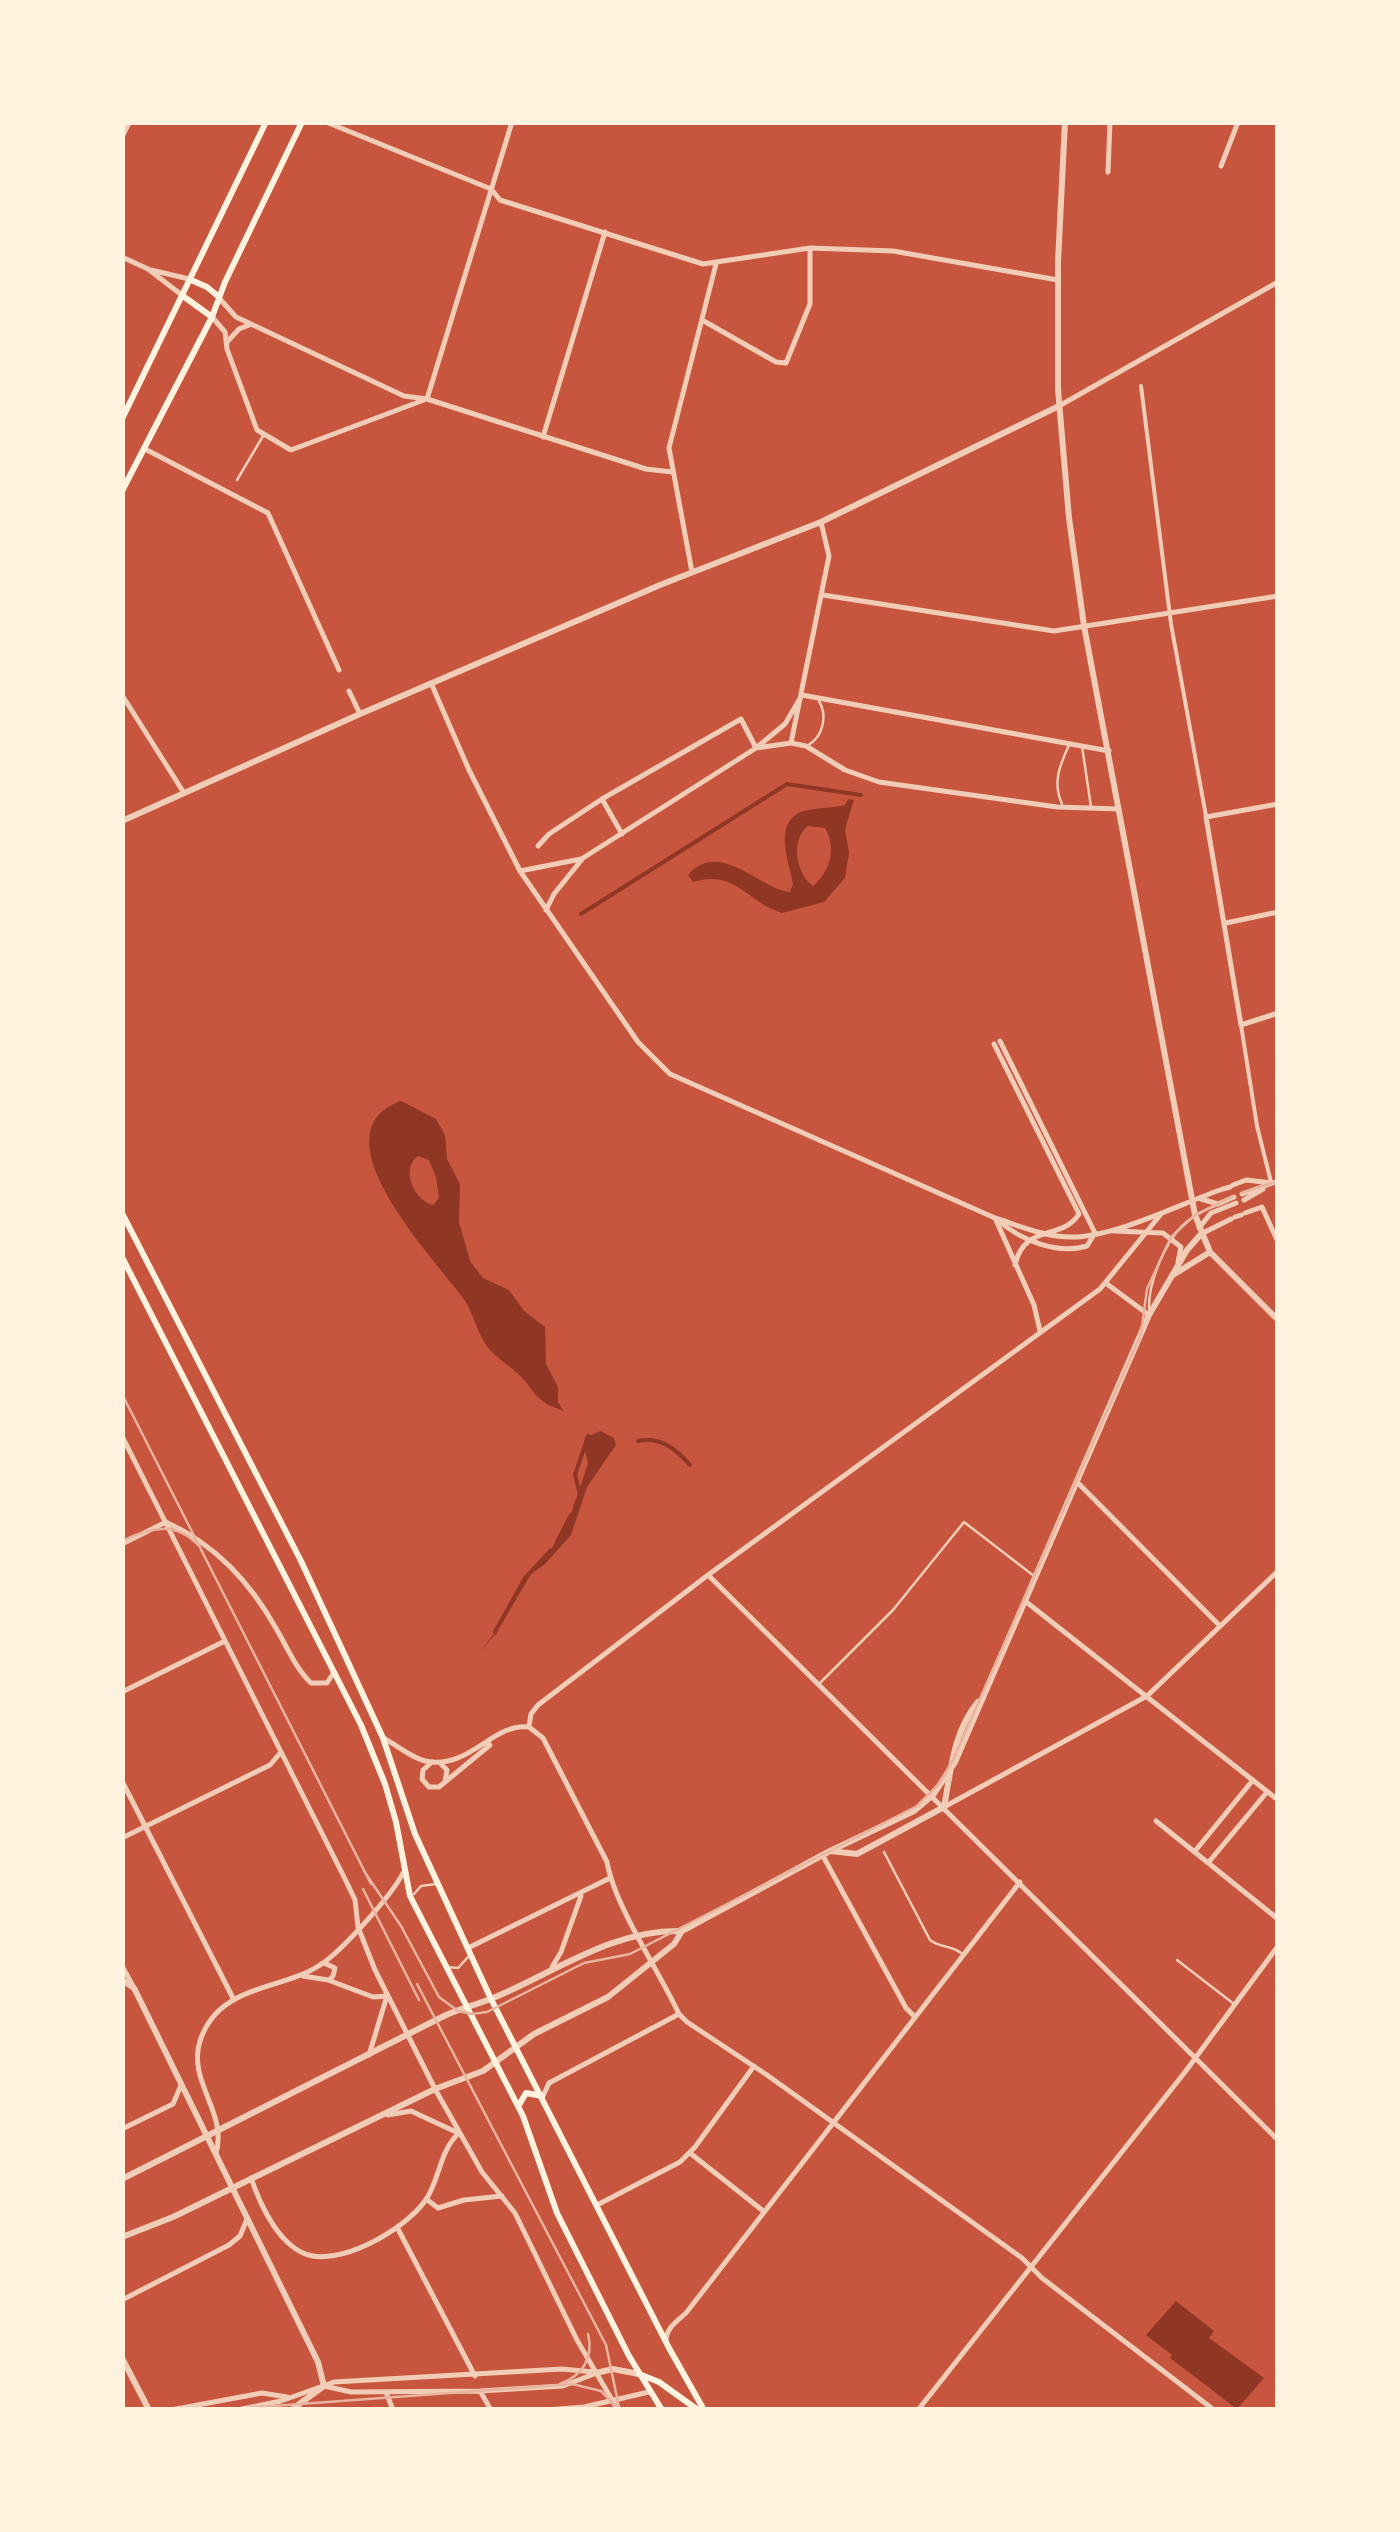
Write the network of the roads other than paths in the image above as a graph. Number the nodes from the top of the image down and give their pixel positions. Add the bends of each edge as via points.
1 (129, 122) edge
2 (266, 122) edge
3 (302, 122) edge
4 (326, 122) edge
5 (512, 122) edge
6 (1066, 122) edge
7 (1110, 122) edge
8 (1238, 122) edge
9 (122, 136) edge
10 (1221, 166) dead end
11 (1108, 172) dead end
12 (491, 189) junction
13 (605, 232) junction
14 (810, 248) junction
15 (122, 256) edge
16 (716, 264) junction
17 (148, 269) junction
18 (190, 280) junction
19 (1058, 280) junction
20 (1278, 282) edge
21 (183, 296) junction
22 (219, 298) junction
23 (212, 317) junction
24 (702, 320) junction
25 (252, 324) junction
26 (226, 345) junction
27 (1141, 386) dead end
28 (427, 399) junction
29 (1060, 406) junction
30 (122, 419) edge
31 (263, 436) junction
32 (543, 437) junction
33 (145, 449) junction
34 (672, 472) junction
35 (237, 480) dead end
36 (122, 491) edge
37 (821, 522) junction
38 (692, 572) junction
39 (823, 595) junction
40 (1278, 596) edge
41 (1170, 611) junction
42 (1088, 625) junction
43 (340, 670) dead end
44 (431, 683) junction
45 (349, 691) dead end
46 (802, 695) junction
47 (122, 696) edge
48 (817, 698) junction
49 (360, 714) junction
50 (791, 743) junction
51 (1070, 744) junction
52 (806, 746) junction
53 (1082, 746) junction
54 (756, 748) junction
55 (1108, 750) junction
56 (184, 793) junction
57 (602, 799) junction
58 (1278, 804) edge
59 (1064, 808) junction
60 (1092, 809) junction
61 (1120, 809) junction
62 (1206, 817) junction
63 (122, 821) edge
64 (622, 834) junction
65 (538, 846) dead end
66 (583, 858) junction
67 (520, 871) junction
68 (546, 910) junction
69 (1278, 912) edge
70 (1226, 924) junction
71 (1278, 1014) edge
72 (1241, 1024) junction
73 (998, 1045) dead end
74 (1275, 1182) edge
75 (1243, 1197) dead end
76 (1195, 1200) junction
77 (1218, 1204) junction
78 (1081, 1210) junction
79 (1163, 1212) junction
80 (122, 1213) edge
81 (1198, 1214) junction
82 (995, 1218) junction
83 (1106, 1231) junction
84 (1202, 1231) junction
85 (1146, 1232) junction
86 (1095, 1233) junction
87 (1044, 1234) junction
88 (1172, 1238) junction
89 (1030, 1240) junction
90 (1278, 1242) edge
91 (1210, 1252) junction
92 (122, 1256) edge
93 (1016, 1266) junction
94 (1173, 1275) junction
95 (1107, 1284) junction
96 (1149, 1315) junction
97 (1278, 1320) edge
98 (1040, 1333) junction
99 (122, 1436) edge
100 (1077, 1482) junction
101 (166, 1522) junction
102 (122, 1544) edge
103 (1278, 1572) edge
104 (708, 1575) junction
105 (1036, 1576) junction
106 (1025, 1601) junction
107 (1220, 1626) junction
108 (224, 1641) junction
109 (334, 1672) junction
110 (819, 1684) junction
111 (122, 1692) edge
112 (1147, 1696) junction
113 (528, 1727) junction
114 (503, 1733) junction
115 (383, 1738) junction
116 (281, 1752) junction
117 (432, 1762) junction
118 (441, 1764) junction
119 (951, 1769) junction
120 (1253, 1780) junction
121 (122, 1781) edge
122 (443, 1785) junction
123 (1267, 1791) junction
124 (932, 1795) junction
125 (1278, 1800) edge
126 (944, 1807) junction
127 (1156, 1820) dead end
128 (146, 1826) junction
129 (122, 1838) edge
130 (884, 1852) dead end
131 (1195, 1852) junction
132 (826, 1853) junction
133 (1208, 1863) junction
134 (403, 1873) junction
135 (610, 1878) junction
136 (1020, 1882) junction
137 (440, 1885) junction
138 (582, 1893) junction
139 (412, 1900) junction
140 (1278, 1919) edge
141 (358, 1927) junction
142 (682, 1931) junction
143 (640, 1937) junction
144 (1278, 1946) edge
145 (470, 1950) junction
146 (964, 1956) junction
147 (1177, 1960) dead end
148 (652, 1961) junction
149 (322, 1965) junction
150 (122, 1966) edge
151 (446, 1966) junction
152 (552, 1967) junction
153 (300, 1976) junction
154 (325, 1979) junction
155 (122, 1980) edge
156 (134, 1988) junction
157 (387, 1996) junction
158 (491, 1999) junction
159 (234, 2000) junction
160 (1235, 2004) junction
161 (468, 2006) junction
162 (679, 2014) junction
163 (915, 2017) junction
164 (408, 2036) junction
165 (516, 2047) junction
166 (367, 2058) junction
167 (1196, 2058) junction
168 (496, 2063) junction
169 (754, 2066) junction
170 (182, 2082) junction
171 (435, 2090) junction
172 (543, 2096) junction
173 (518, 2107) junction
174 (378, 2118) junction
175 (833, 2122) junction
176 (122, 2129) edge
177 (220, 2131) junction
178 (459, 2133) junction
179 (208, 2137) junction
180 (1278, 2140) edge
181 (690, 2153) junction
182 (216, 2154) junction
183 (251, 2178) junction
184 (122, 2180) edge
185 (232, 2188) junction
186 (502, 2196) junction
187 (426, 2200) junction
188 (597, 2205) junction
189 (763, 2211) junction
190 (247, 2218) junction
191 (398, 2228) junction
192 (122, 2238) edge
193 (1032, 2268) junction
194 (122, 2300) edge
195 (666, 2343) junction
196 (122, 2358) edge
197 (596, 2373) junction
198 (639, 2374) junction
199 (475, 2376) junction
200 (324, 2386) junction
201 (386, 2392) junction
202 (480, 2392) junction
203 (649, 2392) junction
204 (287, 2398) junction
205 (613, 2400) junction
206 (148, 2410) edge
207 (172, 2410) edge
208 (237, 2410) edge
209 (291, 2410) edge
210 (393, 2410) edge
211 (491, 2410) edge
212 (546, 2410) edge
213 (618, 2410) edge
214 (662, 2410) edge
215 (701, 2410) edge
216 (918, 2410) edge
217 (1214, 2410) edge

1 - 9 street
2 - 18 main road
3 - 22 main road
4 - 12 street
5 - 12 street
6 - 19 street
7 - 11 street
8 - 10 street
12 - 13 street via 500,200
12 - 28 street
13 - 16 street
13 - 32 street
14 - 16 street
14 - 19 street via 893,251
14 - 24 street via 810,304 790,360 783,364
15 - 17 street
16 - 24 street
17 - 18 street
17 - 21 street
18 - 21 main road
18 - 22 main road
19 - 29 street
20 - 29 street
21 - 23 main road
21 - 30 main road
22 - 23 main road
22 - 25 street
23 - 26 street via 226,332
23 - 33 main road
24 - 34 street via 669,448
25 - 26 street
25 - 28 street via 404,396
26 - 31 street
27 - 41 street
28 - 31 street via 296,451
28 - 32 street
29 - 37 street
29 - 42 street via 1069,518
31 - 35 lane
32 - 34 street
33 - 36 main road
33 - 43 street via 268,513
34 - 38 street
37 - 38 street
37 - 39 street via 829,556
38 - 44 street
39 - 42 street via 1054,630
39 - 46 street
40 - 41 street
41 - 42 street
41 - 62 street
42 - 55 street
44 - 49 street
44 - 67 street
45 - 49 street
46 - 48 street
46 - 50 street
46 - 54 street via 786,724
47 - 56 street
48 - 51 street
48 - 52 lane via 824,715 818,736
49 - 56 street
50 - 52 street
50 - 54 street
51 - 53 street
51 - 59 lane via 1058,771
52 - 59 street via 867,780
53 - 55 street
53 - 60 lane
54 - 57 street via 741,719
54 - 64 street
55 - 61 street
56 - 63 street
57 - 64 street
57 - 65 street
58 - 62 street
59 - 60 street
60 - 61 street
61 - 76 street
62 - 70 street
64 - 66 street
66 - 67 street
66 - 68 street
67 - 68 street
68 - 82 street via 638,1042 670,1074
69 - 70 street
70 - 72 street
71 - 72 street
72 - 74 street via 1257,1126
73 - 78 street
74 - 75 street
74 - 76 street via 1246,1180
76 - 77 street
76 - 79 street
76 - 81 street
77 - 81 lane
77 - 84 street via 1235,1200 1211,1213
78 - 86 street
78 - 87 street via 1069,1225
79 - 83 street
79 - 85 street
80 - 115 main road via 301,1561
81 - 84 street
81 - 88 lane
82 - 87 street
82 - 89 street
82 - 93 street
83 - 85 street
83 - 86 street
84 - 90 street via 1258,1207
84 - 91 street
84 - 94 street
85 - 88 street
85 - 95 street
86 - 87 street
86 - 89 street via 1087,1246 1074,1249
87 - 89 street
88 - 94 street via 1182,1248
88 - 96 lane via 1149,1293
89 - 93 street
91 - 94 street
91 - 97 street
92 - 109 main road
93 - 98 street
94 - 96 street
95 - 96 street
95 - 98 street
96 - 100 street
98 - 104 street
99 - 101 street
100 - 105 street
100 - 107 street
101 - 102 street
101 - 108 street
101 - 109 street via 229,1563 305,1678 322,1685
103 - 107 street
104 - 110 street
104 - 113 street via 538,1705
105 - 106 street
105 - 110 lane via 964,1522 893,1610
106 - 112 street
106 - 119 street
107 - 112 street
108 - 111 street
108 - 116 street
109 - 134 main road via 374,1756 396,1822
110 - 124 street
112 - 120 street
112 - 126 street
113 - 114 street
113 - 135 street via 543,1738
114 - 118 street
114 - 122 street
115 - 117 street
115 - 137 main road
116 - 128 street via 270,1765
116 - 141 street via 355,1900
117 - 118 street
117 - 122 street via 422,1770 423,1782
118 - 122 street via 448,1774
119 - 124 street
119 - 126 street
120 - 123 street
120 - 131 street
121 - 128 street
123 - 125 street
123 - 133 street
124 - 126 street
124 - 132 street via 914,1811
126 - 132 street via 857,1854
126 - 136 street
127 - 131 street
128 - 129 street
128 - 159 street
130 - 146 lane via 930,1940
131 - 133 street
132 - 142 street
132 - 163 street
133 - 140 street
134 - 139 main road
134 - 141 street
135 - 138 street
135 - 143 street
136 - 146 street
136 - 167 street
137 - 139 lane via 421,1886
137 - 145 main road
138 - 145 street
138 - 152 street
139 - 151 main road
141 - 149 street
141 - 157 street
142 - 143 street
142 - 148 street
143 - 148 street
143 - 152 street
144 - 160 street
145 - 151 lane via 458,1968
145 - 158 main road
146 - 163 street
147 - 160 lane
148 - 162 street
148 - 165 street via 608,1997
149 - 153 street
149 - 154 street via 318,1972
149 - 154 street via 334,1968 334,1976
150 - 156 street
151 - 161 main road
152 - 158 street
153 - 154 street
153 - 159 street
154 - 157 street
155 - 156 street
156 - 170 street
157 - 164 street
157 - 166 street
158 - 161 street
158 - 165 main road
159 - 177 street via 210,2023 198,2050
160 - 167 street
161 - 164 street
161 - 168 main road
162 - 169 street
162 - 172 street via 549,2082
163 - 175 street
164 - 166 street
164 - 171 street
165 - 168 street
165 - 172 main road
166 - 177 street
167 - 180 street
167 - 193 street
168 - 171 street
168 - 173 main road
169 - 175 street
169 - 181 street
170 - 176 street via 173,2104
170 - 179 street
171 - 174 street
171 - 178 street
172 - 173 main road via 526,2093
172 - 188 main road
173 - 198 main road via 566,2232
174 - 178 street via 411,2112
174 - 183 street
175 - 189 street
175 - 193 street
177 - 179 street
177 - 182 street
178 - 186 street
178 - 187 street
179 - 182 street
179 - 184 street
181 - 188 street
181 - 189 street
182 - 185 street
183 - 185 street
183 - 191 street via 282,2235 306,2254 345,2252
185 - 190 street
185 - 192 street
186 - 187 street via 438,2208
186 - 197 street
187 - 191 street
188 - 195 main road
189 - 195 street via 666,2334
190 - 194 street via 229,2245
190 - 200 street
191 - 199 street
193 - 216 street
193 - 217 street
195 - 215 main road
196 - 206 street
197 - 198 street
197 - 199 street
197 - 202 street via 564,2386
197 - 205 street
198 - 203 main road
198 - 215 main road
199 - 200 street
200 - 201 street
200 - 204 street
200 - 209 street
201 - 202 street
201 - 210 street
202 - 211 street
203 - 205 street
203 - 214 main road
204 - 207 street via 262,2393
204 - 208 street
205 - 212 street
205 - 213 street

